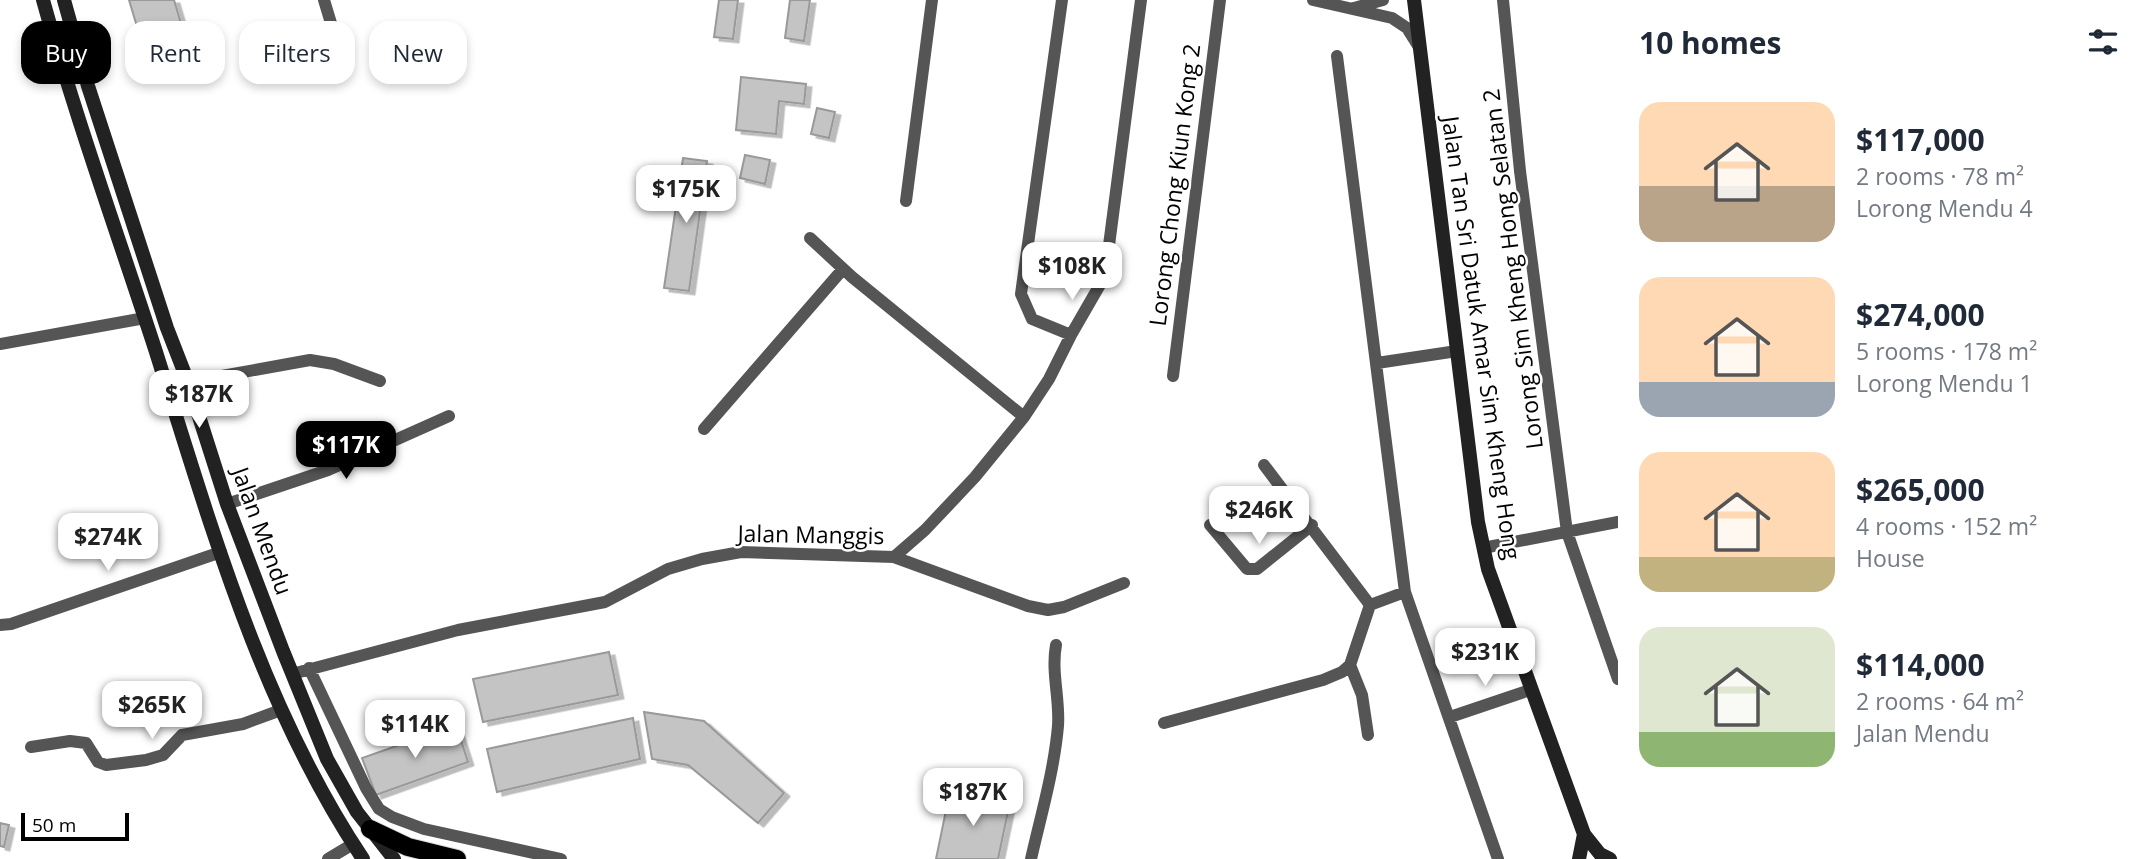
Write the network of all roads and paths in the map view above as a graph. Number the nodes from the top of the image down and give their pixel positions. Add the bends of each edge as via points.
1 (43, 0) edge
2 (64, 0) edge
3 (324, 0) edge
4 (932, 0) edge
5 (1062, 0) edge
6 (1141, 0) edge
7 (1220, 0) edge
8 (1315, 0) edge
9 (1383, 0) edge
10 (1414, 0) edge
11 (1503, 0) edge
12 (1347, 9) junction
13 (330, 21) edge
14 (1421, 50) junction
15 (1337, 56) dead end
16 (906, 201) dead end
17 (810, 239) dead end
18 (843, 269) junction
19 (145, 318) junction
20 (1071, 335) junction
21 (0, 344) edge
22 (1457, 351) junction
23 (1377, 363) junction
24 (1173, 376) dead end
25 (380, 381) dead end
26 (188, 382) junction
27 (449, 416) dead end
28 (1024, 417) junction
29 (704, 429) dead end
30 (1264, 465) dead end
31 (227, 505) junction
32 (1618, 522) edge
33 (1210, 525) dead end
34 (1312, 526) junction
35 (1567, 532) junction
36 (1483, 548) junction
37 (221, 552) junction
38 (894, 557) junction
39 (1125, 583) dead end
40 (1405, 592) junction
41 (1370, 605) junction
42 (0, 625) edge
43 (1056, 645) dead end
44 (1350, 665) junction
45 (309, 668) junction
46 (292, 674) junction
47 (1618, 679) edge
48 (1530, 690) junction
49 (281, 710) junction
50 (1450, 717) junction
51 (1164, 723) dead end
52 (1368, 735) dead end
53 (31, 747) dead end
54 (370, 829) junction
55 (1584, 834) junction
56 (353, 844) junction
57 (328, 859) edge
58 (363, 859) edge
59 (394, 859) edge
60 (457, 859) edge
61 (561, 859) edge
62 (1031, 859) edge
63 (1498, 859) edge
64 (1579, 859) edge
65 (1610, 859) edge

1 - 19 main road, Jalan Mendu
2 - 26 main road, Jalan Mendu via 88,86
3 - 13 street
4 - 16 street
5 - 20 street via 1021,294 1032,318
6 - 20 street via 1105,276
7 - 24 street, Lorong Chong Kiun Kong 2
8 - 12 street
9 - 12 street
10 - 14 main road, Jalan Tan Sri Datuk Amar Sim Kheng Hong
11 - 35 street, Lorong Sim Kheng Hong Selatan 2 via 1520,171
12 - 14 street via 1392,18 1407,28
14 - 22 main road, Jalan Tan Sri Datuk Amar Sim Kheng Hong
15 - 23 street
17 - 18 street
18 - 28 street
18 - 29 street
19 - 21 street
19 - 37 main road, Jalan Mendu
20 - 28 street
22 - 23 street
22 - 36 main road, Jalan Tan Sri Datuk Amar Sim Kheng Hong
23 - 40 street
25 - 26 street via 310,360
26 - 31 main road, Jalan Mendu
27 - 31 street via 328,470
28 - 38 street via 975,477
30 - 34 street
31 - 46 main road, Jalan Mendu
32 - 35 street
33 - 34 street via 1252,570
34 - 41 street
35 - 36 street
35 - 47 street, Lorong Sim Kheng Hong Selatan 2
36 - 48 main road, Jalan Tan Sri Datuk Amar Sim Kheng Hong
37 - 42 street
37 - 49 main road, Jalan Mendu
38 - 39 street, Jalan Manggis via 1048,610
38 - 45 street, Jalan Manggis via 741,552 702,559 668,569 605,602 458,630
40 - 41 street
40 - 50 street
41 - 44 street
43 - 62 street via 1058,724
44 - 51 street via 1323,680
44 - 52 street via 1362,695
45 - 46 street, Jalan Manggis
45 - 61 street via 379,809 424,829
46 - 54 main road, Jalan Mendu via 327,759
48 - 50 street
48 - 55 main road, Jalan Tan Sri Datuk Amar Sim Kheng Hong
49 - 53 street via 243,724 182,735 163,755 146,760 106,765 98,762 86,743 69,741
49 - 56 main road, Jalan Mendu
50 - 63 street
54 - 59 main road, Jalan Mendu
54 - 60 main road via 408,847
55 - 64 main road
55 - 65 main road, Jalan Tan Sri Datuk Amar Sim Kheng Hong
56 - 57 street
56 - 58 main road, Jalan Mendu

